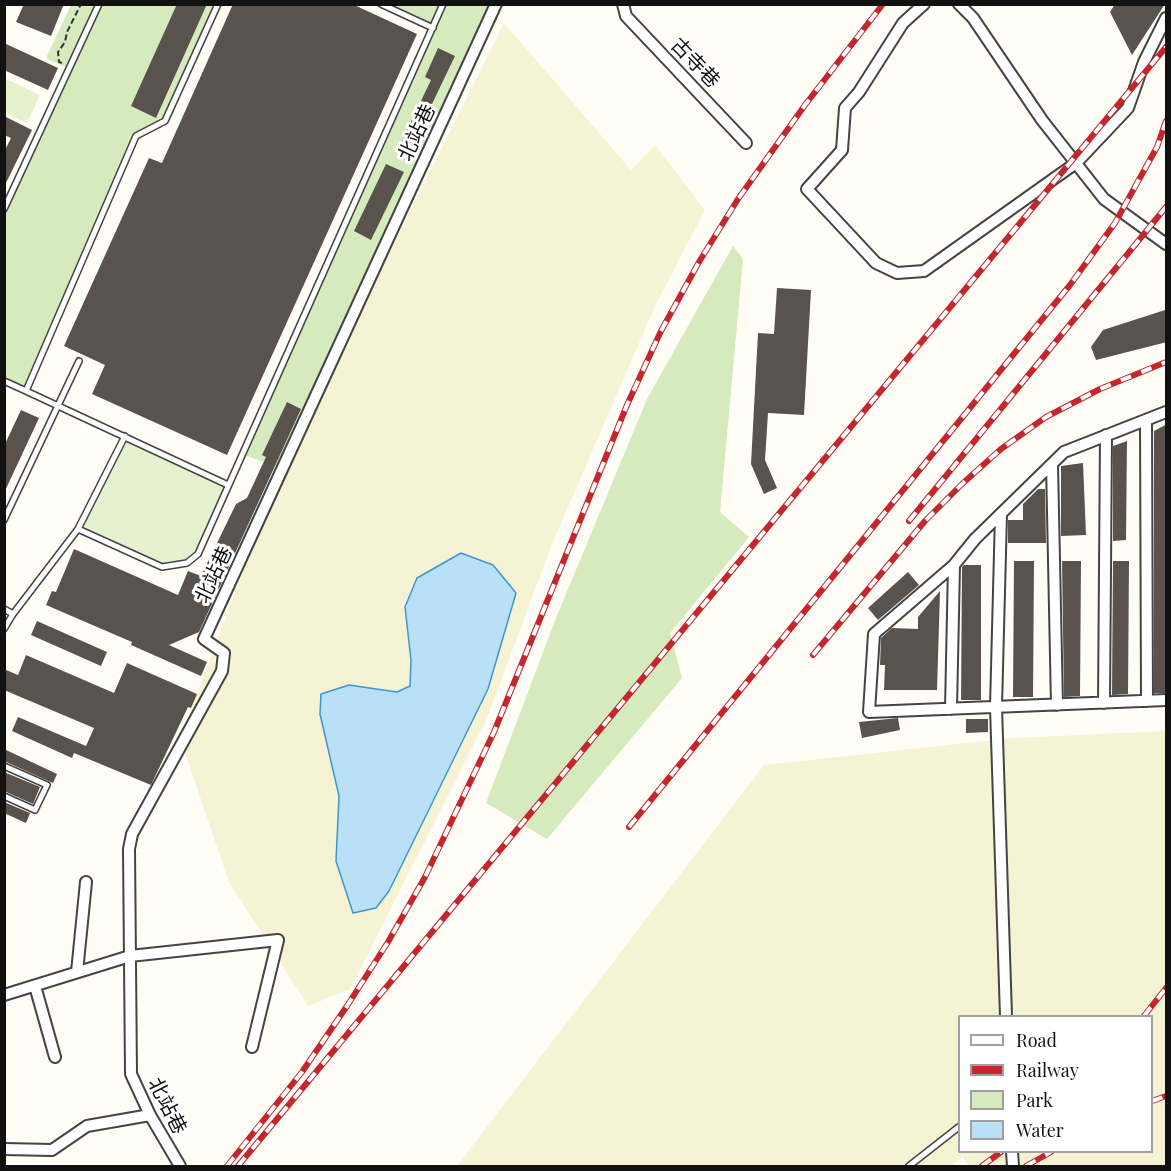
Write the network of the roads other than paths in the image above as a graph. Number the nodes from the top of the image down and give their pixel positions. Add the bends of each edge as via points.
1 (99, 4) edge
2 (218, 4) edge
3 (381, 4) edge
4 (443, 4) edge
5 (496, 4) edge
6 (623, 4) edge
7 (924, 4) edge
8 (959, 4) edge
9 (1167, 18) edge
10 (433, 28) junction
11 (746, 143) dead end
12 (1076, 163) junction
13 (4, 209) edge
14 (1167, 244) edge
15 (79, 361) dead end
16 (4, 381) edge
17 (26, 391) junction
18 (58, 405) junction
19 (1167, 412) edge
20 (1146, 420) junction
21 (1106, 435) junction
22 (125, 436) junction
23 (1052, 464) junction
24 (228, 485) junction
25 (1001, 514) junction
26 (4, 520) edge
27 (78, 529) junction
28 (954, 565) junction
29 (4, 609) edge
30 (13, 614) junction
31 (4, 629) edge
32 (1167, 700) edge
33 (1147, 701) junction
34 (1104, 703) junction
35 (1057, 705) junction
36 (996, 707) junction
37 (951, 709) junction
38 (4, 766) edge
39 (4, 796) edge
40 (86, 882) dead end
41 (130, 956) junction
42 (77, 972) junction
43 (35, 986) junction
44 (4, 995) edge
45 (1006, 1015) edge
46 (252, 1047) dead end
47 (55, 1057) dead end
48 (150, 1115) junction
49 (958, 1128) edge
50 (4, 1149) edge
51 (180, 1167) edge
52 (909, 1167) edge

1 - 13 lane
2 - 17 lane via 165,122 136,136
3 - 10 lane
4 - 10 lane
5 - 41 street, 北站巷 via 204,639 224,652 222,671 132,834
6 - 11 street, 古寺巷 via 626,16
7 - 12 street via 903,23 845,108 842,150 807,189 876,263 897,273 924,271
8 - 12 street
9 - 12 street via 1144,62 1128,108
10 - 24 lane
12 - 14 street via 1104,199
15 - 18 lane
16 - 17 lane
17 - 18 lane
18 - 22 lane
18 - 26 lane
19 - 20 street
20 - 21 street
20 - 33 street
21 - 23 street via 1064,452
21 - 34 street
22 - 24 lane
22 - 27 lane
23 - 25 street
23 - 35 street
24 - 27 lane via 198,554 188,563 162,567
25 - 28 street
25 - 36 street
27 - 30 lane
28 - 37 street
28 - 37 street via 874,634 869,712
29 - 30 lane
30 - 31 lane
32 - 33 street
33 - 34 street
34 - 35 street
35 - 36 street
36 - 37 street
36 - 45 street
38 - 39 lane via 46,784 35,810
40 - 42 street
41 - 42 street
41 - 46 street via 278,940
41 - 48 street, 北站巷 via 131,1074
42 - 43 street
43 - 44 street
43 - 47 street
48 - 50 street via 87,1126 52,1150
48 - 51 street, 北站巷
49 - 52 lane

